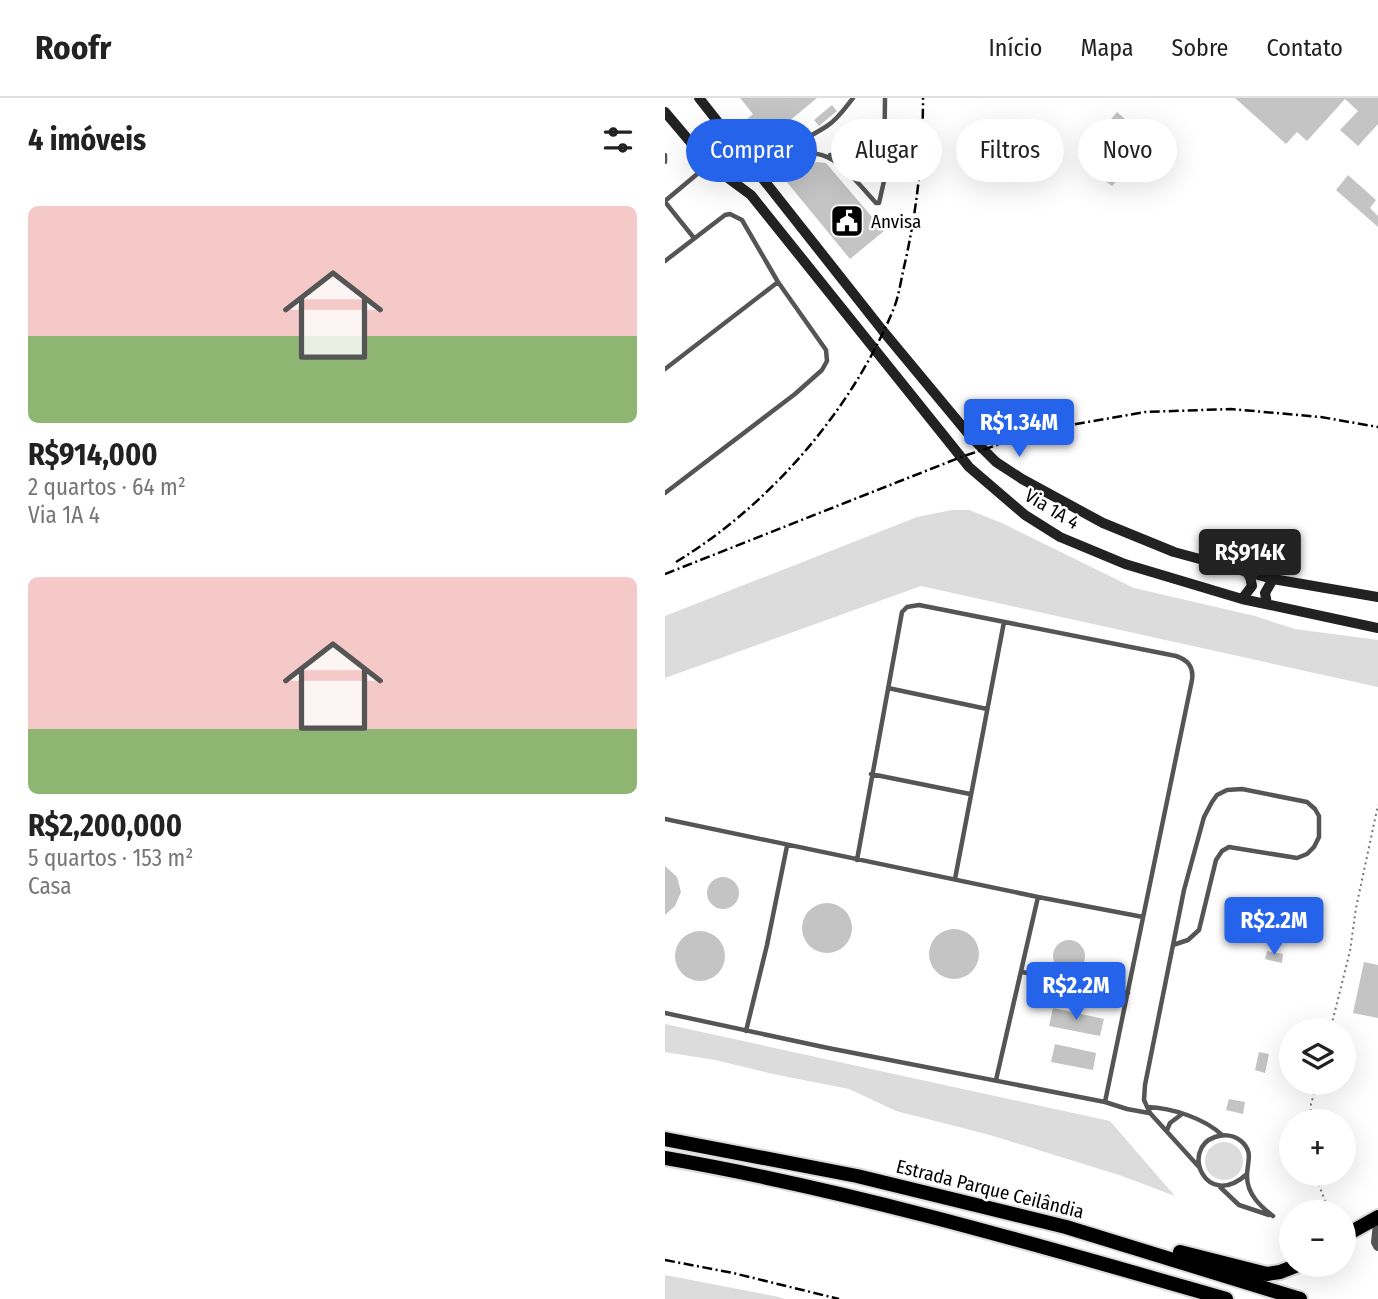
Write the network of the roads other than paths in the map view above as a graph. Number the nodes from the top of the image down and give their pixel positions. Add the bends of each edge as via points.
1 (699, 98) edge
2 (853, 98) edge
3 (884, 98) edge
4 (665, 112) edge
5 (716, 119) edge
6 (884, 119) edge
7 (817, 131) edge
8 (686, 137) edge
9 (817, 154) edge
10 (665, 155) edge
11 (829, 155) edge
12 (665, 162) edge
13 (688, 182) edge
14 (733, 182) edge
15 (765, 182) edge
16 (857, 182) edge
17 (882, 182) edge
18 (665, 202) edge
19 (694, 239) junction
20 (665, 261) edge
21 (778, 282) junction
22 (665, 369) edge
23 (665, 493) edge
24 (1249, 572) junction
25 (1273, 579) junction
26 (1378, 595) edge
27 (1242, 599) junction
28 (1267, 604) junction
29 (1004, 622) junction
30 (1378, 628) edge
31 (888, 688) junction
32 (987, 709) junction
33 (871, 774) junction
34 (970, 794) junction
35 (665, 819) edge
36 (787, 846) junction
37 (857, 860) junction
38 (955, 879) junction
39 (1038, 897) junction
40 (1143, 916) junction
41 (1173, 945) junction
42 (1022, 972) junction
43 (1128, 993) junction
44 (665, 1013) edge
45 (746, 1031) junction
46 (996, 1080) junction
47 (1105, 1102) junction
48 (1146, 1107) junction
49 (1150, 1113) junction
50 (1183, 1114) junction
51 (1167, 1130) junction
52 (1222, 1135) junction
53 (665, 1139) edge
54 (665, 1158) edge
55 (1199, 1167) junction
56 (1247, 1174) junction
57 (1220, 1186) junction
58 (1378, 1217) edge
59 (1378, 1224) edge
60 (1066, 1227) junction
61 (1356, 1229) edge
62 (1378, 1246) edge
63 (1279, 1270) edge
64 (1226, 1299) edge
65 (1300, 1299) edge

1 - 5 main road, Via 1A 4
2 - 7 lane via 841,114
3 - 6 lane
4 - 8 main road, Via 1A 4
9 - 11 lane
10 - 12 lane
13 - 18 lane
14 - 27 main road, Via 1A 4 via 751,195 969,467 1004,499 1059,537 1125,564
15 - 24 main road, Via 1A 4 via 996,462 1146,542
16 - 17 lane via 877,204
18 - 19 lane
19 - 20 lane
19 - 21 lane via 725,215 736,215
21 - 22 lane
21 - 23 lane via 825,350 827,361 795,394
24 - 25 main road, Via 1A 4
24 - 27 main road via 1252,586
25 - 26 main road, Via 1A 4
25 - 28 main road via 1265,593
27 - 28 main road, Via 1A 4
28 - 30 main road, Via 1A 4
29 - 31 lane via 919,605 907,607 902,612
29 - 32 lane
29 - 40 lane via 1176,656 1191,666 1192,680
31 - 32 lane
31 - 33 lane
32 - 34 lane
33 - 34 lane
33 - 37 lane
34 - 38 lane
35 - 36 lane
36 - 37 lane
36 - 45 lane
37 - 38 lane
38 - 39 lane
39 - 40 lane
39 - 42 lane
40 - 43 lane
41 - 41 lane via 1199,930 1222,851 1229,847 1297,858 1307,854 1319,837 1315,809 1307,802 1242,789 1217,795 1204,817
41 - 48 lane via 1145,1085
42 - 43 lane
42 - 46 lane
43 - 47 lane
44 - 45 lane
45 - 46 lane
46 - 47 lane
47 - 49 lane
48 - 49 lane
48 - 50 lane
49 - 51 lane
50 - 51 lane
50 - 52 lane
51 - 55 lane
52 - 55 lane via 1203,1146
52 - 56 lane via 1233,1136 1249,1152
53 - 60 highway, Estrada Parque Ceilândia via 856,1176
54 - 64 highway via 855,1199
55 - 57 lane via 1210,1183
56 - 57 lane via 1235,1185
56 - 57 lane via 1254,1198 1273,1216 1239,1205
58 - 61 highway
59 - 62 street
60 - 63 highway via 1267,1273
60 - 65 highway, Estrada Parque Ceilândia

